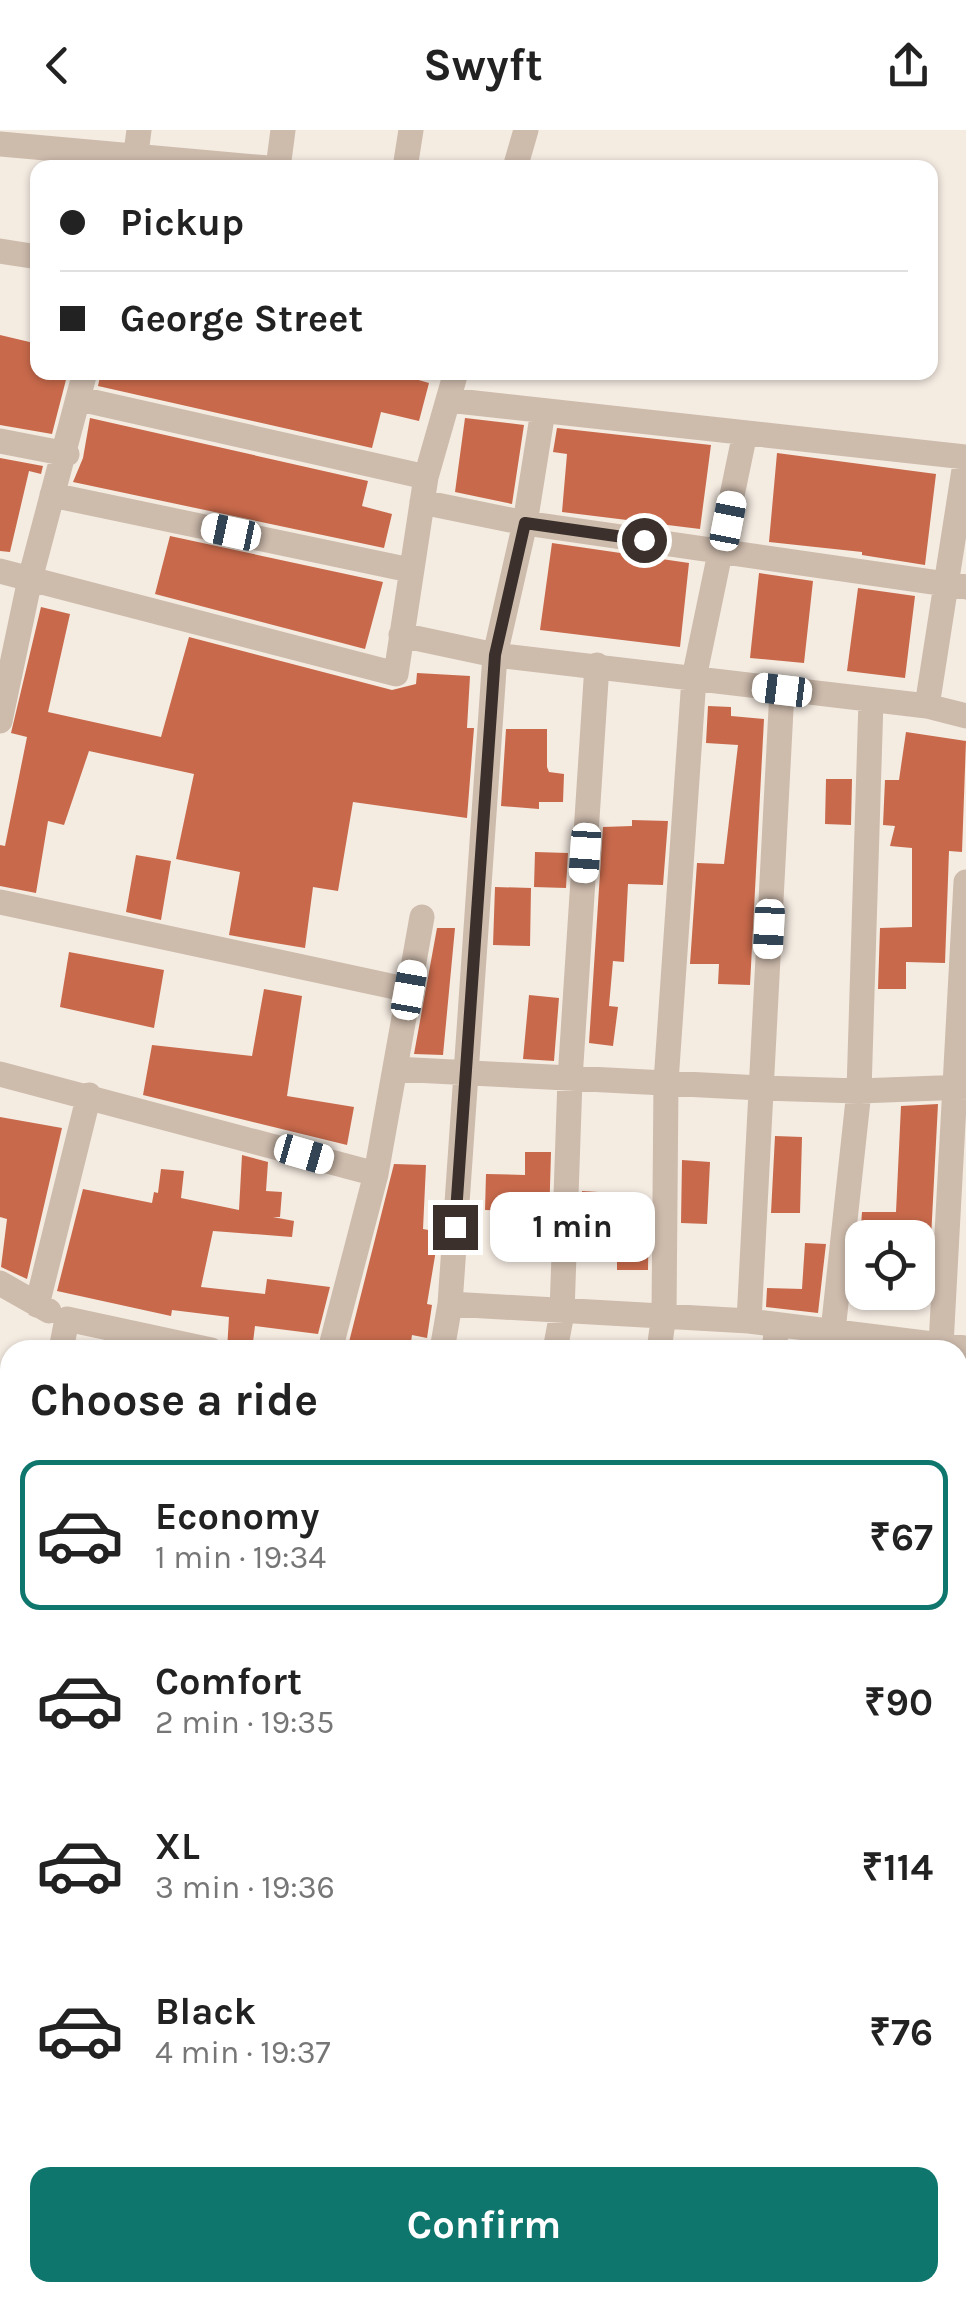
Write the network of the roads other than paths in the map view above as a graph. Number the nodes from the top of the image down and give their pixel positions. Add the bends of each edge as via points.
1 (283, 130) edge
2 (411, 130) edge
3 (526, 130) edge
4 (17, 140) edge
5 (137, 151) edge
6 (206, 160) edge
7 (279, 160) edge
8 (406, 160) edge
9 (517, 160) edge
10 (0, 251) edge
11 (30, 255) edge
12 (84, 380) edge
13 (448, 381) edge
14 (80, 399) junction
15 (543, 412) junction
16 (746, 433) junction
17 (0, 440) edge
18 (67, 454) junction
19 (424, 490) junction
20 (52, 495) junction
21 (525, 523) junction
22 (723, 550) junction
23 (410, 570) junction
24 (0, 572) edge
25 (30, 579) junction
26 (955, 585) edge
27 (401, 635) junction
28 (495, 655) junction
29 (597, 665) junction
30 (694, 678) junction
31 (782, 690) junction
32 (871, 700) junction
33 (927, 706) junction
34 (966, 716) edge
35 (0, 720) edge
36 (966, 882) edge
37 (0, 902) edge
38 (422, 917) dead end
39 (409, 990) junction
40 (395, 1070) junction
41 (466, 1073) junction
42 (0, 1074) edge
43 (570, 1078) junction
44 (666, 1082) junction
45 (961, 1087) edge
46 (760, 1088) junction
47 (859, 1091) junction
48 (89, 1095) junction
49 (376, 1174) junction
50 (0, 1283) edge
51 (450, 1304) junction
52 (37, 1305) junction
53 (562, 1313) junction
54 (664, 1314) junction
55 (68, 1319) junction
56 (749, 1321) junction
57 (833, 1331) junction
58 (776, 1337) edge
59 (63, 1340) edge
60 (166, 1340) edge
61 (333, 1340) edge
62 (444, 1340) edge
63 (558, 1340) edge
64 (660, 1340) edge
65 (862, 1340) edge
66 (954, 1340) edge

1 - 7 street
2 - 8 street
3 - 9 street
4 - 5 street
5 - 6 street
10 - 11 street
12 - 14 street
13 - 15 street
13 - 19 street
14 - 18 street
14 - 19 street
15 - 16 street
15 - 21 street
16 - 22 street
16 - 26 street via 966,458
17 - 18 street
18 - 20 street
19 - 21 street
19 - 23 street
20 - 23 street
20 - 25 street
21 - 22 street
21 - 28 street
22 - 26 street
22 - 30 street
23 - 27 street
24 - 25 street
25 - 27 street via 396,674
25 - 35 street
26 - 33 street
27 - 28 street
28 - 29 street
28 - 41 street
29 - 30 street
29 - 43 street
30 - 31 street
30 - 44 street
31 - 32 street
31 - 46 street
32 - 33 street
32 - 47 street
33 - 34 street
36 - 45 street
37 - 39 street
38 - 39 street
39 - 40 street
40 - 41 street
40 - 49 street
41 - 43 street
41 - 51 street
42 - 48 street
43 - 44 street
43 - 53 street
44 - 46 street
44 - 54 street
45 - 47 street
45 - 66 street
46 - 47 street
46 - 56 street
47 - 57 street
48 - 49 street
48 - 52 street
49 - 61 street
50 - 52 street
51 - 53 street
51 - 62 street
52 - 55 street
53 - 54 street
53 - 63 street
54 - 56 street
54 - 64 street
55 - 59 street
55 - 60 street
56 - 58 street
57 - 58 street
57 - 65 street

